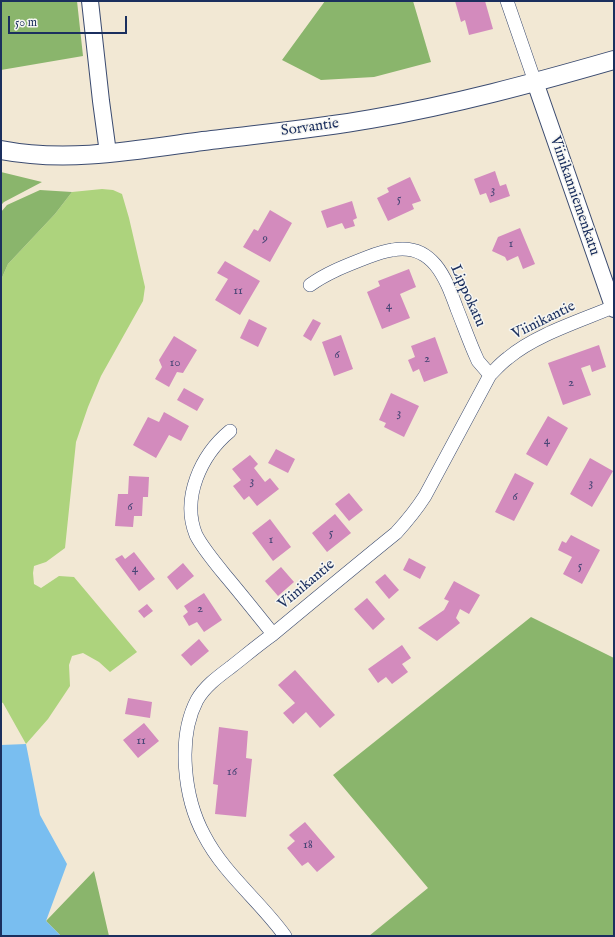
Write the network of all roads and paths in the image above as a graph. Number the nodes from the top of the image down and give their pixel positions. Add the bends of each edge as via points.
1 (90, 1) edge
2 (507, 1) edge
3 (614, 60) edge
4 (535, 82) junction
5 (1, 150) edge
6 (108, 153) junction
7 (310, 285) dead end
8 (614, 308) edge
9 (490, 375) junction
10 (230, 431) dead end
11 (273, 634) junction
12 (285, 936) edge

1 - 6 street
2 - 4 street
3 - 4 main road, Sorvantie
4 - 6 main road, Sorvantie via 370,120
4 - 8 street, Viinikanniemenkatu
5 - 6 main road, Sorvantie via 72,155
7 - 9 street, Lippokatu via 336,270 383,252 400,249 419,253 433,262 443,275 476,357
8 - 9 street, Viinikantie via 539,338 508,358
9 - 11 street, Viinikantie via 416,510 396,533
10 - 11 street via 215,446 203,464 192,493 192,518 197,536
11 - 12 street, Viinikantie via 211,682 202,693 191,715 185,748 188,790 204,835 230,872

